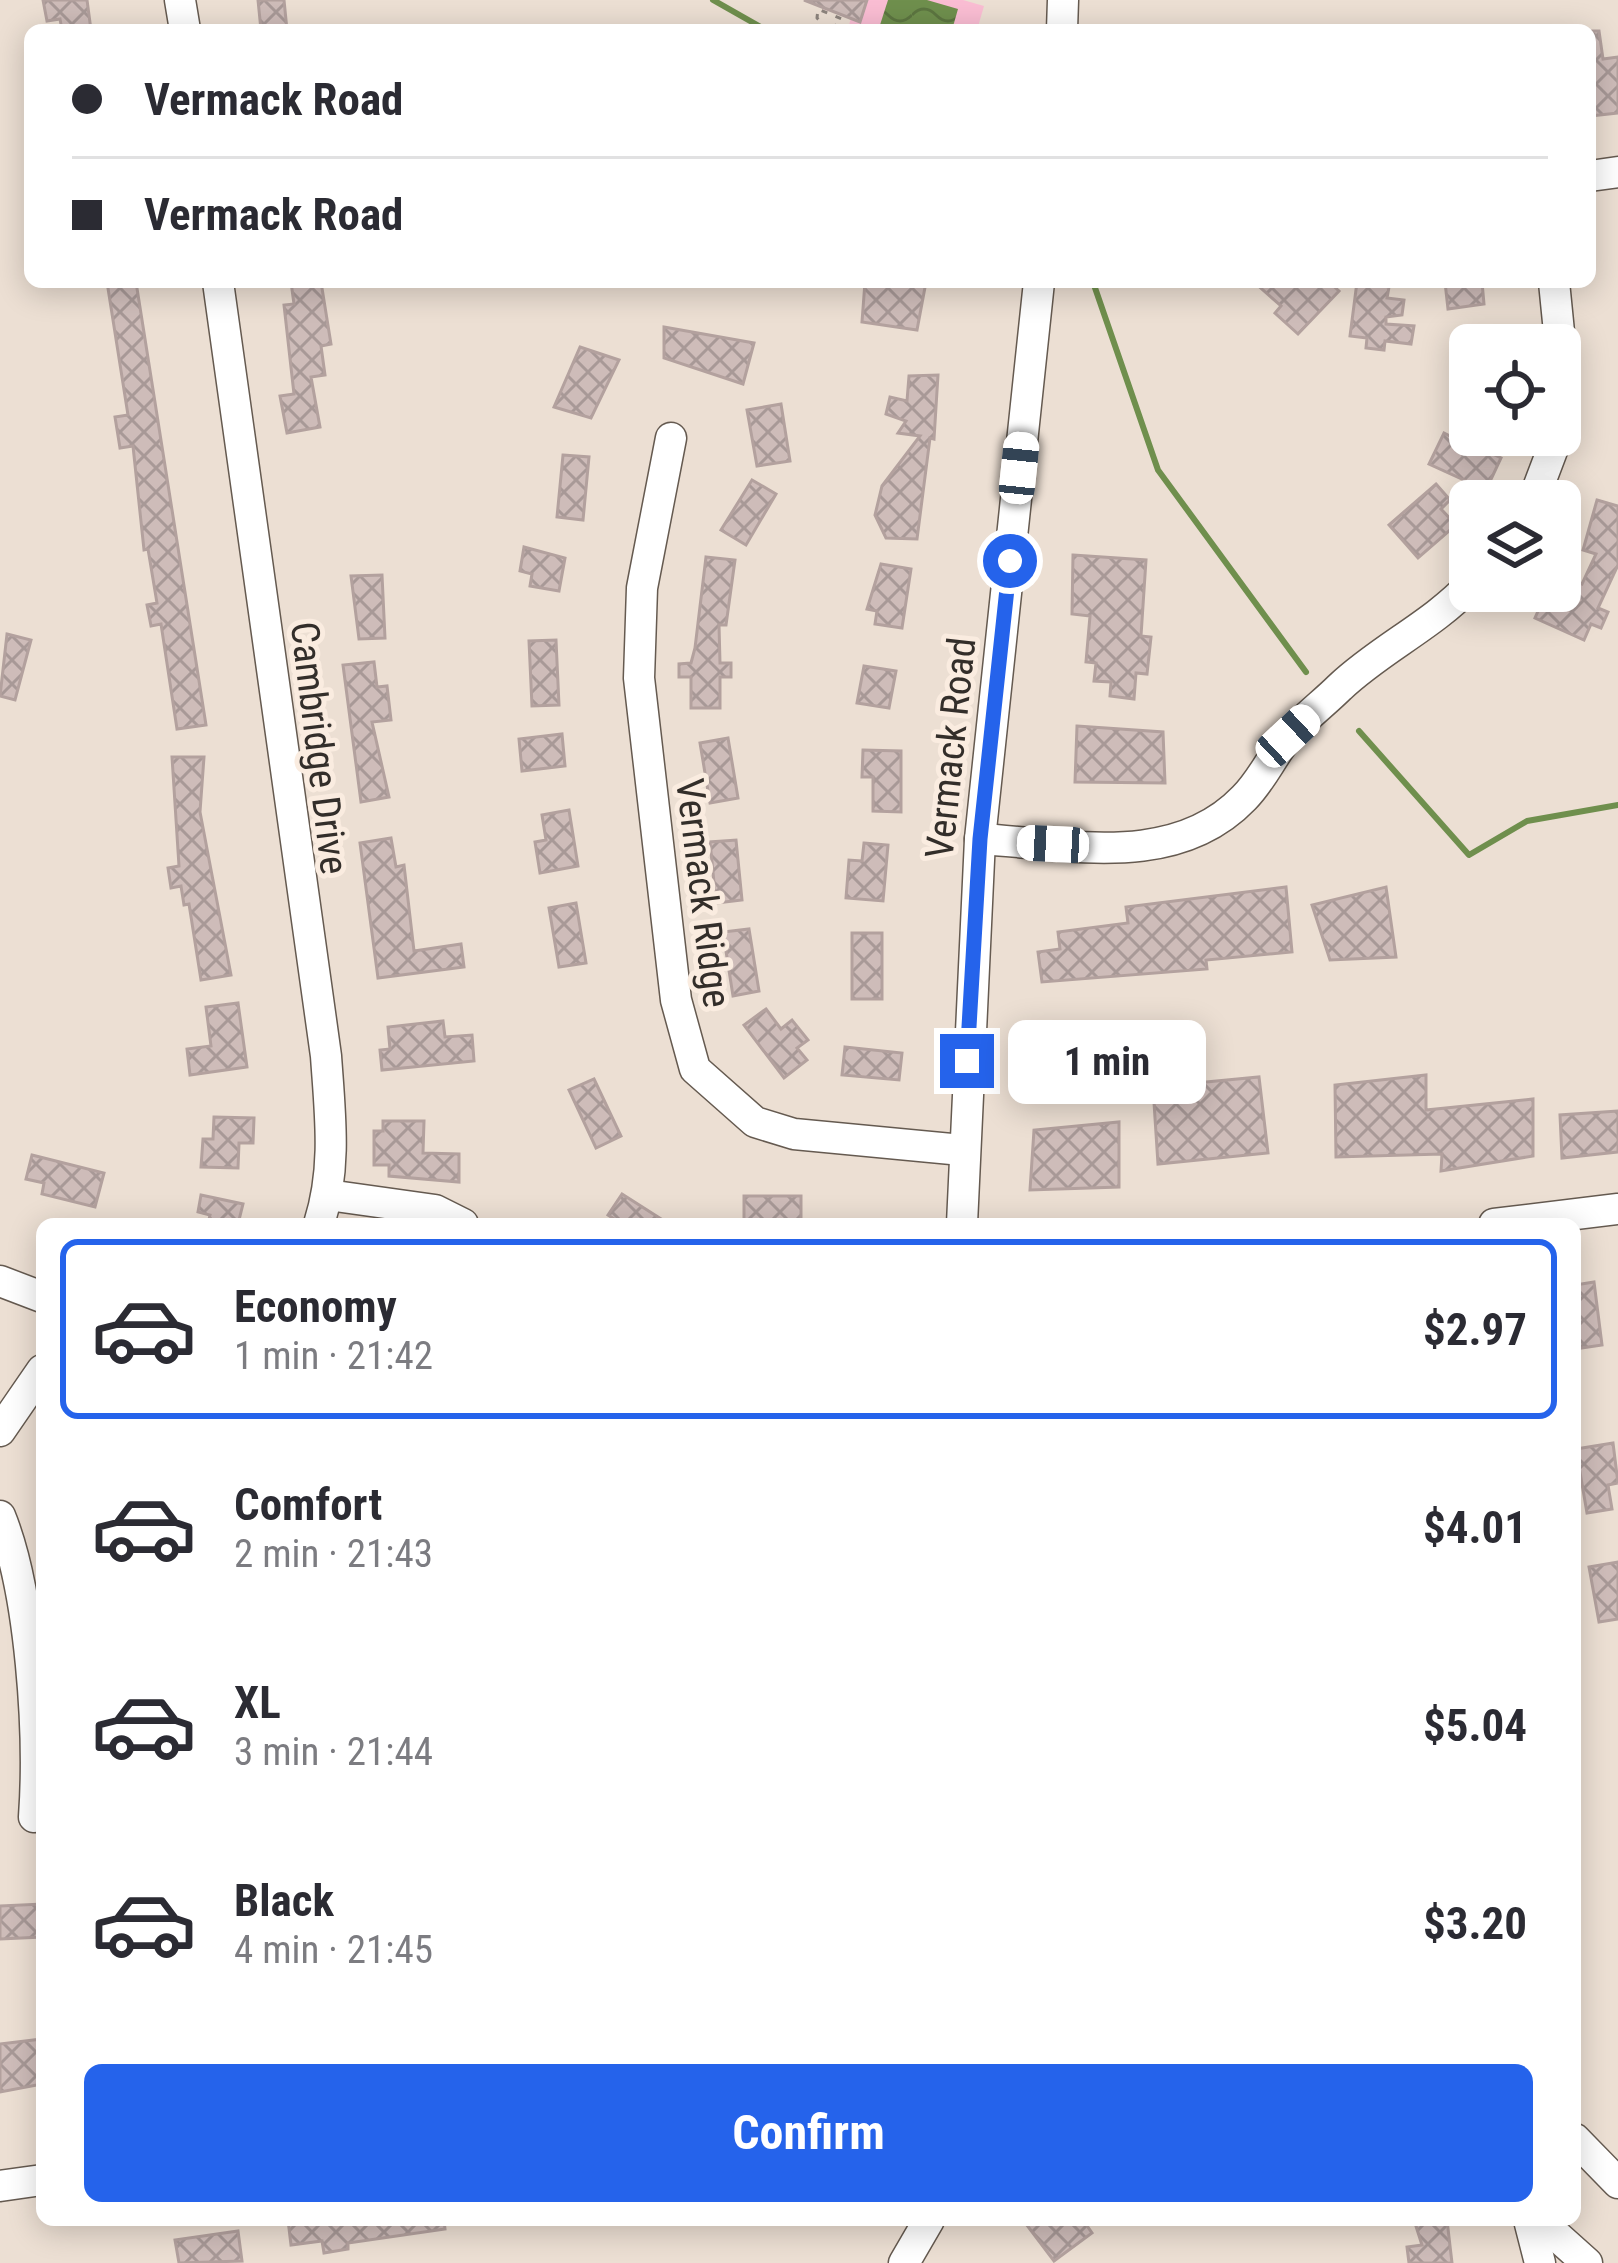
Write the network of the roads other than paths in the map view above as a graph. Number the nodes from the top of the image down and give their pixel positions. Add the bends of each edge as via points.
1 (219, 288) edge
2 (1038, 288) edge
3 (1555, 288) edge
4 (1558, 324) edge
5 (671, 438) dead end
6 (1449, 606) edge
7 (980, 839) junction
8 (962, 1150) junction
9 (324, 1209) edge
10 (1618, 1209) edge
11 (451, 1218) edge
12 (962, 1218) edge
13 (1544, 1218) edge
14 (0, 1281) edge
15 (36, 1295) edge
16 (36, 1379) edge
17 (0, 1431) edge
18 (0, 1516) edge
19 (36, 1740) edge
20 (36, 1786) edge
21 (34, 1816) dead end
22 (1581, 2145) edge
23 (36, 2181) edge
24 (1618, 2183) edge
25 (0, 2186) edge
26 (926, 2226) edge
27 (1531, 2226) edge
28 (1546, 2226) edge
29 (904, 2263) edge
30 (1540, 2263) edge
31 (1587, 2263) edge

1 - 9 street, Cambridge Drive via 326,1056 332,1138
2 - 7 street, Vermack Road
3 - 4 street
5 - 8 street, Vermack Ridge via 642,588 639,678 673,979 694,1069 755,1122
6 - 7 street via 1366,663 1288,736 1239,804 1184,837 1124,848
7 - 8 street, Vermack Road
8 - 12 street, Vermack Road
9 - 11 street via 435,1210
10 - 13 street
14 - 15 street
16 - 17 street
18 - 19 street via 13,1548
20 - 21 street
22 - 24 street
23 - 25 street
26 - 29 street
27 - 30 street
28 - 31 street

